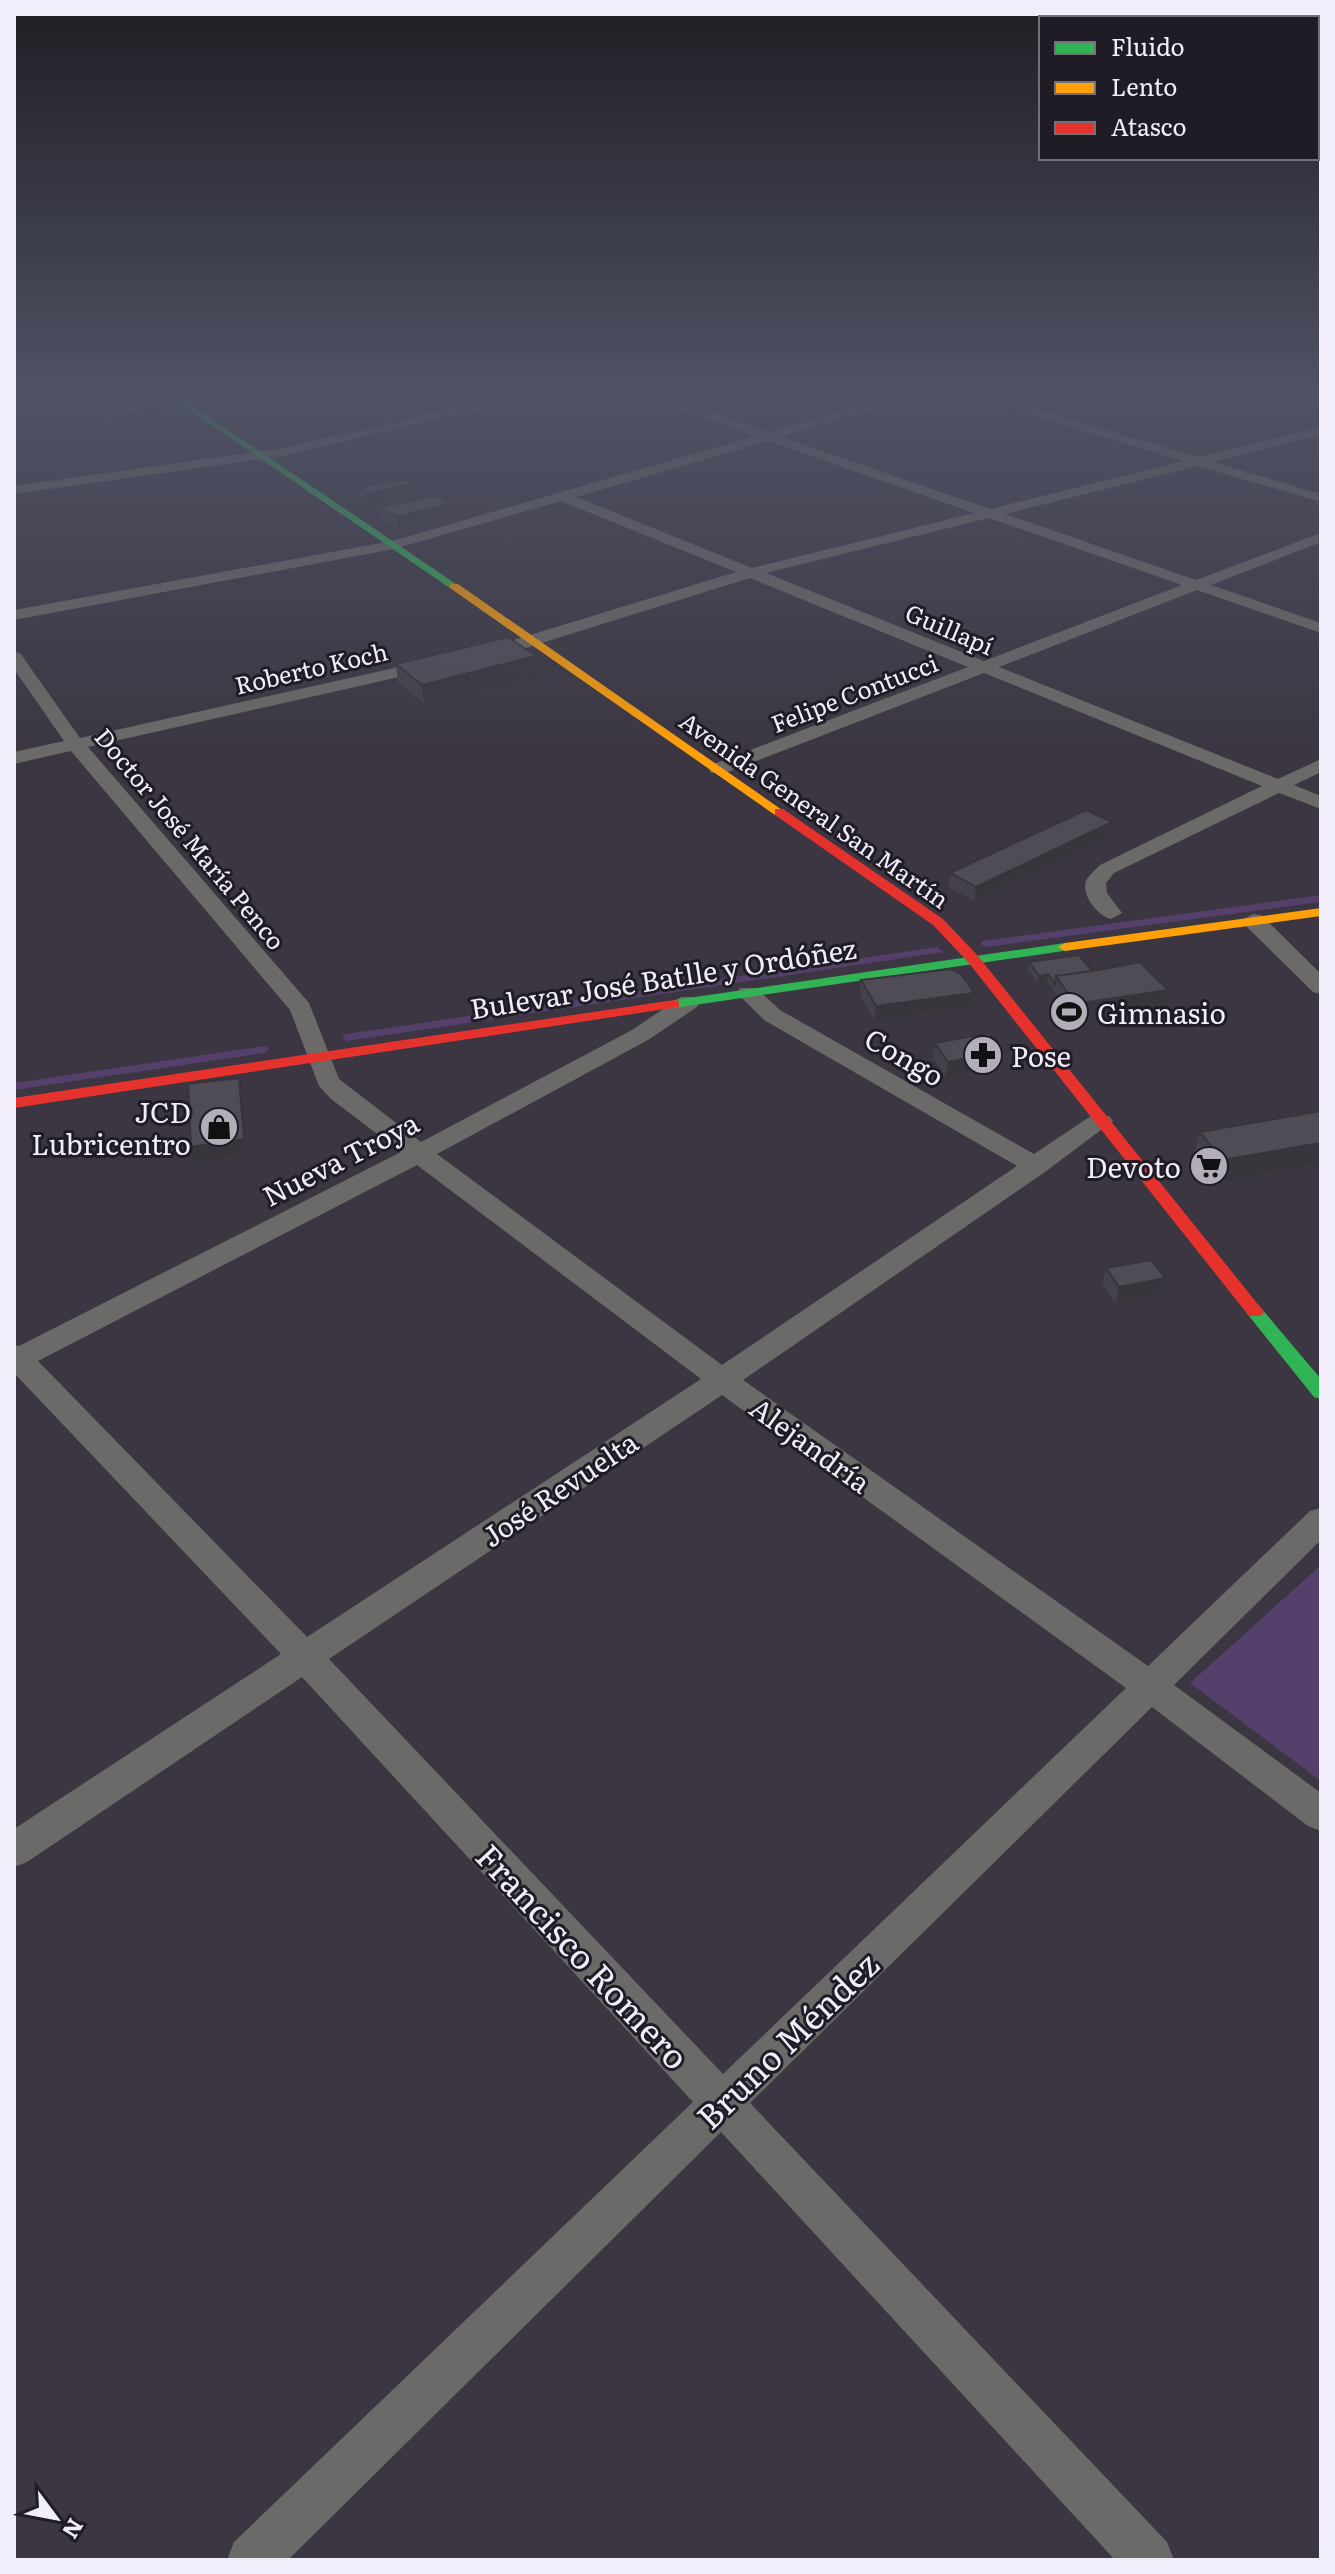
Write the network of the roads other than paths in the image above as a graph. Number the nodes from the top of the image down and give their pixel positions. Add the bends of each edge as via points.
1 (342, 511) edge
2 (509, 511) edge
3 (599, 511) edge
4 (981, 511) edge
5 (1007, 511) edge
6 (992, 515) junction
7 (1321, 537) edge
8 (394, 545) junction
9 (753, 572) junction
10 (1197, 585) junction
11 (14, 615) edge
12 (1321, 628) edge
13 (532, 642) junction
14 (486, 652) edge
15 (14, 657) edge
16 (456, 659) edge
17 (984, 668) junction
18 (75, 744) junction
19 (14, 758) edge
20 (1321, 765) edge
21 (718, 769) junction
22 (1279, 786) junction
23 (1321, 803) edge
24 (1321, 912) edge
25 (1111, 913) dead end
26 (1253, 920) junction
27 (980, 932) dead end
28 (952, 936) junction
29 (922, 941) dead end
30 (973, 959) junction
31 (1321, 987) edge
32 (748, 993) junction
33 (689, 1002) junction
34 (312, 1038) junction
35 (14, 1103) edge
36 (1100, 1121) junction
37 (418, 1154) junction
38 (1036, 1166) junction
39 (15, 1358) edge
40 (722, 1380) junction
41 (1321, 1392) edge
42 (1321, 1520) edge
43 (305, 1657) junction
44 (1150, 1686) junction
45 (1321, 1814) edge
46 (14, 1850) edge
47 (721, 2101) junction
48 (252, 2560) edge
49 (1149, 2560) edge

1 - 8 main road, Avenida General San Martín
2 - 8 street
3 - 9 street, Guillapí
4 - 6 street
5 - 6 street
6 - 9 street
6 - 10 street
7 - 10 street, Felipe Contucci
8 - 11 street
8 - 13 main road, Avenida General San Martín
9 - 13 street
9 - 17 street, Guillapí
10 - 12 street
10 - 17 street, Felipe Contucci
13 - 14 street
13 - 21 main road, Avenida General San Martín
15 - 18 street, Doctor José María Penco
16 - 18 street, Roberto Koch
17 - 21 street, Felipe Contucci
17 - 22 street, Guillapí
18 - 19 street, Roberto Koch
18 - 34 street, Doctor José María Penco via 301,1008
20 - 22 street
21 - 28 main road, Avenida General San Martín via 927,913
22 - 23 street, Guillapí
22 - 25 street via 1107,869 1096,882 1096,894
24 - 26 main road, Bulevar José Batlle y Ordóñez
26 - 30 main road, Bulevar José Batlle y Ordóñez
26 - 31 street
27 - 28 main road
28 - 29 main road
28 - 30 main road, Avenida General San Martín
30 - 32 main road, Bulevar José Batlle y Ordóñez
30 - 36 main road, Avenida General San Martín
32 - 33 main road, Bulevar José Batlle y Ordóñez
32 - 38 street, Congo via 772,1015
33 - 34 main road, Bulevar José Batlle y Ordóñez
33 - 37 street, Nueva Troya via 640,1035
34 - 35 main road, Bulevar José Batlle y Ordóñez
34 - 37 street, Alejandría via 328,1081
36 - 38 street, José Revuelta
36 - 41 main road, Avenida General San Martín
37 - 39 street, Nueva Troya
37 - 40 street, Alejandría
38 - 40 street, José Revuelta
39 - 43 street, Francisco Romero
40 - 43 street, José Revuelta
40 - 44 street, Alejandría
42 - 44 street, Bruno Méndez
43 - 46 street, José Revuelta
43 - 47 street, Francisco Romero
44 - 45 street, Alejandría
44 - 47 street, Bruno Méndez
47 - 48 street, Bruno Méndez
47 - 49 street, Francisco Romero

